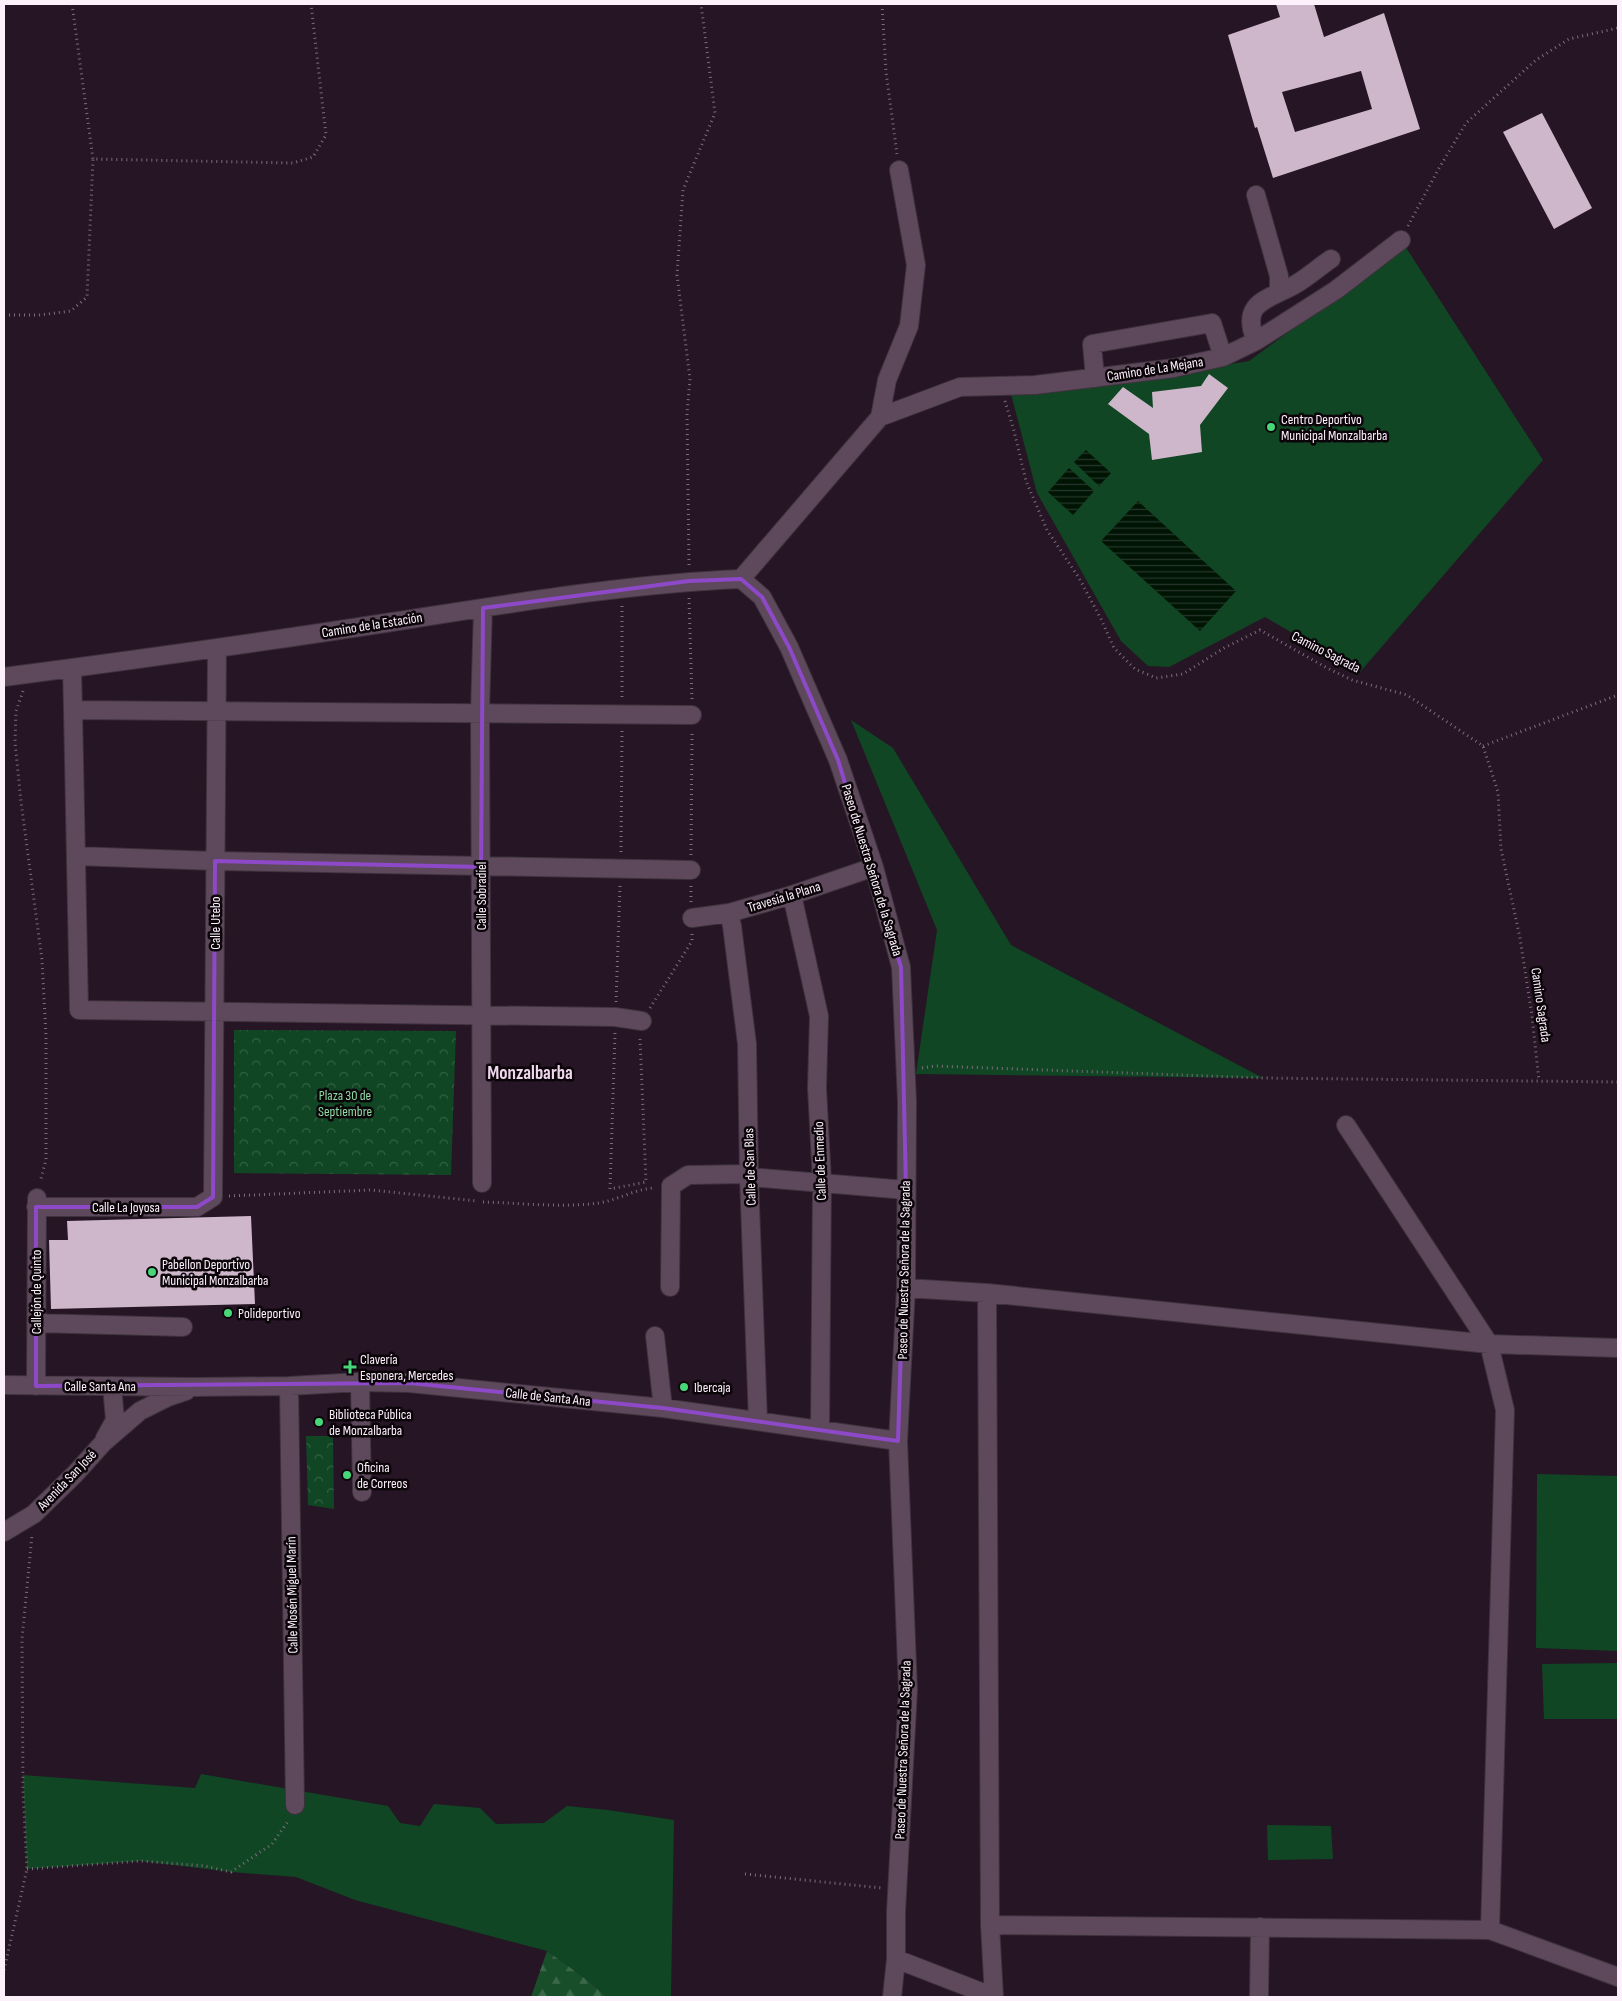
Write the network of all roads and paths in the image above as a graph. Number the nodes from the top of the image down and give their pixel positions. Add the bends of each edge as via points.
1 (72, 4) edge
2 (311, 4) edge
3 (702, 4) edge
4 (882, 4) edge
5 (1618, 28) edge
6 (93, 159) junction
7 (899, 170) joint
8 (1256, 194) dead end
9 (1401, 240) joint
10 (1331, 259) dead end
11 (1279, 291) junction
12 (4, 315) edge
13 (1256, 341) junction
14 (1223, 357) junction
15 (1095, 378) junction
16 (1000, 386) junction
17 (880, 417) junction
18 (741, 579) junction
19 (689, 581) junction
20 (622, 589) junction
21 (483, 608) junction
22 (217, 649) junction
23 (72, 668) junction
24 (28, 674) junction
25 (4, 677) edge
26 (1618, 695) edge
27 (73, 710) junction
28 (217, 710) junction
29 (480, 712) junction
30 (622, 714) junction
31 (692, 715) junction
32 (1483, 746) junction
33 (76, 856) junction
34 (215, 861) junction
35 (481, 867) junction
36 (874, 867) junction
37 (621, 870) junction
38 (691, 870) junction
39 (792, 895) junction
40 (729, 913) junction
41 (692, 918) junction
42 (214, 1011) junction
43 (481, 1015) junction
44 (615, 1017) junction
45 (642, 1021) junction
46 (906, 1072) junction
47 (1538, 1081) junction
48 (1618, 1082) edge
49 (1346, 1125) dead end
50 (749, 1176) junction
51 (822, 1182) junction
52 (482, 1183) dead end
53 (645, 1188) dead end
54 (906, 1190) junction
55 (212, 1197) junction
56 (36, 1202) junction
57 (670, 1287) dead end
58 (906, 1288) junction
59 (987, 1293) junction
60 (36, 1323) junction
61 (183, 1327) dead end
62 (655, 1336) dead end
63 (1489, 1344) junction
64 (1618, 1348) edge
65 (360, 1382) junction
66 (4, 1386) edge
67 (36, 1386) junction
68 (112, 1386) junction
69 (289, 1386) junction
70 (196, 1387) junction
71 (663, 1408) junction
72 (758, 1421) junction
73 (820, 1429) junction
74 (898, 1440) junction
75 (103, 1443) junction
76 (362, 1492) dead end
77 (34, 1514) junction
78 (4, 1532) edge
79 (295, 1805) joint
80 (27, 1868) junction
81 (745, 1874) dead end
82 (898, 1890) junction
83 (990, 1925) junction
84 (1260, 1927) junction
85 (1490, 1930) junction
86 (896, 1959) junction
87 (4, 1970) edge
88 (1618, 1977) edge
89 (892, 1997) edge
90 (994, 1997) edge
91 (1259, 1997) edge

1 - 6 path
2 - 6 path via 326,135 313,157 294,164
3 - 19 path via 715,113 683,190 677,275 690,379 687,413
4 - 7 path via 886,72
5 - 9 path via 1569,39 1536,60 1466,123
6 - 12 path via 87,297 71,311
7 - 17 street via 916,265 909,326 887,380
8 - 11 street via 1279,276
9 - 13 street, Camino de La Mejana via 1336,290
10 - 11 street via 1295,285
11 - 13 street via 1266,297 1250,319
13 - 14 street, Camino de La Mejana
14 - 15 street, Camino de La Mejana via 1174,368
14 - 15 street via 1212,323 1092,344
15 - 16 street, Camino de La Mejana
16 - 17 street, Camino de La Mejana via 960,387
16 - 32 path, Camino Sagrada via 1026,481 1047,530 1079,578 1114,648 1135,669 1156,678 1183,674 1260,630 1352,680 1407,695
17 - 18 street
18 - 19 street, Camino de la Estación
18 - 36 street, Paseo de Nuestra Señora de la Sagrada via 762,597 789,646 838,760
19 - 20 street, Camino de la Estación
19 - 31 path
20 - 21 street, Camino de la Estación
20 - 30 path
21 - 22 street, Camino de la Estación
21 - 29 street, Calle Sobradiel
22 - 23 street, Camino de la Estación
22 - 28 street, Calle Utebo
23 - 24 street, Camino de la Estación
23 - 27 street
24 - 25 street, Camino de la Estación
24 - 56 path via 16,711 15,742 42,960 46,1036 46,1160
26 - 32 path
27 - 28 street
27 - 33 street
28 - 29 street
28 - 34 street, Calle Utebo
29 - 30 street
29 - 35 street, Calle Sobradiel
30 - 31 street
30 - 37 path
31 - 38 path
32 - 47 path, Camino Sagrada via 1498,792 1501,849 1520,938
33 - 34 street
33 - 42 street via 79,1010
34 - 35 street
34 - 42 street, Calle Utebo
35 - 37 street
35 - 43 street, Calle Sobradiel
36 - 39 street, Travesía la Plana
36 - 46 street, Paseo de Nuestra Señora de la Sagrada via 901,967
37 - 38 street
37 - 44 path
38 - 41 path
39 - 40 street, Travesía la Plana
39 - 51 street, Calle de Enmedio via 819,1016 817,1088
40 - 41 street, Travesía la Plana
40 - 50 street, Calle de San Blas via 748,1044
41 - 45 path via 692,941
42 - 43 street
42 - 55 street, Calle Utebo
43 - 44 street
43 - 52 street, Calle Sobradiel
44 - 45 street
44 - 45 path via 610,1188 646,1182 639,1026
46 - 47 path via 935,1066 1263,1078
46 - 54 street, Paseo de Nuestra Señora de la Sagrada
47 - 48 path
49 - 63 street
50 - 51 street
50 - 57 street via 688,1175 671,1186
50 - 72 street, Calle de San Blas
51 - 54 street
51 - 73 street, Calle de Enmedio
53 - 55 path via 600,1202 568,1204 480,1202 371,1190
54 - 58 street, Paseo de Nuestra Señora de la Sagrada
55 - 56 street, Calle La Joyosa via 197,1207
56 - 60 street, Callejón de Quinto
58 - 59 street
58 - 74 street, Paseo de Nuestra Señora de la Sagrada
59 - 63 street
59 - 83 street
60 - 61 street
60 - 67 street, Callejón de Quinto
62 - 71 street
63 - 64 street
63 - 85 street via 1505,1410
65 - 69 street, Calle de Santa Ana
65 - 71 street, Calle de Santa Ana via 409,1383
65 - 76 street
66 - 67 street, Calle Santa Ana
67 - 68 street, Calle Santa Ana
68 - 70 street, Calle Santa Ana
68 - 75 street, Avenida San José via 114,1420
69 - 70 street, Calle de Santa Ana
69 - 79 street, Calle Mosén Miguel Marín
70 - 75 street, Avenida San José via 140,1411
71 - 72 street, Calle de Santa Ana
72 - 73 street, Calle de Santa Ana
73 - 74 street, Calle de Santa Ana
74 - 82 street, Paseo de Nuestra Señora de la Sagrada via 908,1690
75 - 77 street, Avenida San José
77 - 78 street, Avenida San José
77 - 80 path via 22,1639
79 - 80 path via 288,1822 272,1844 231,1872 205,1866 141,1861
80 - 87 path
81 - 82 path
82 - 86 street, Paseo de Nuestra Señora de la Sagrada
83 - 84 street
83 - 90 street
84 - 85 street
84 - 91 street
85 - 88 street
86 - 89 street, Paseo de Nuestra Señora de la Sagrada
86 - 90 street

